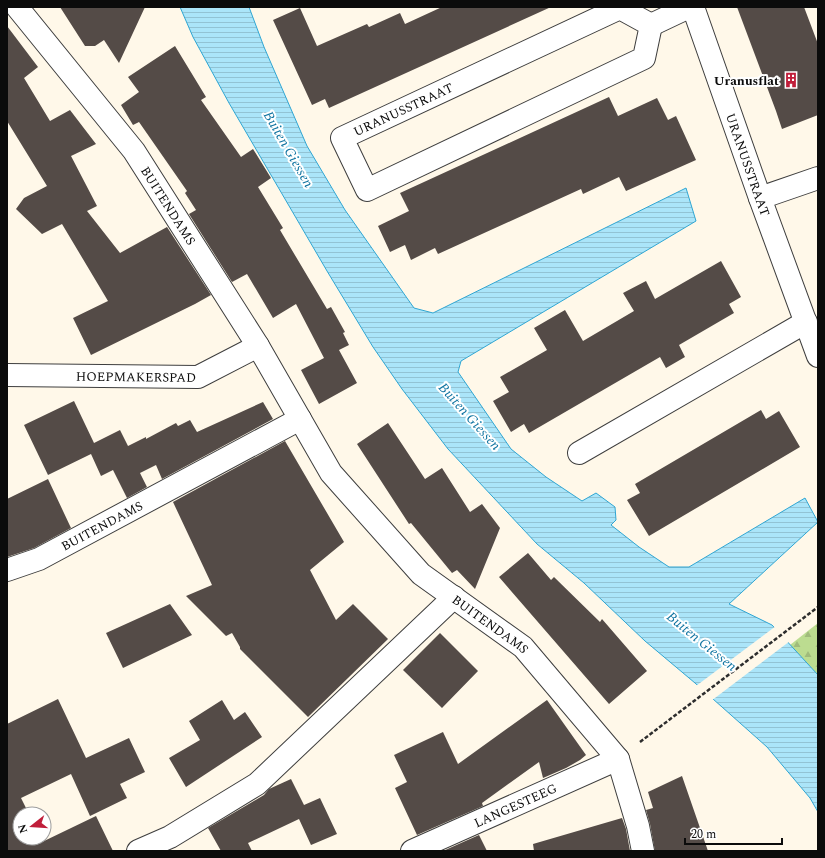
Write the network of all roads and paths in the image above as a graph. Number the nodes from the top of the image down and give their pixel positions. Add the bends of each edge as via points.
1 (17, 7) edge
2 (689, 7) edge
3 (692, 7) edge
4 (651, 24) junction
5 (818, 178) edge
6 (760, 198) junction
7 (806, 322) junction
8 (258, 346) junction
9 (818, 356) edge
10 (7, 375) edge
11 (300, 419) junction
12 (579, 453) dead end
13 (7, 570) edge
14 (454, 597) junction
15 (818, 607) edge
16 (646, 738) dead end
17 (618, 759) junction
18 (138, 851) edge
19 (412, 851) edge
20 (643, 851) edge

1 - 8 street, BUITENDAMS via 134,151
2 - 4 street
3 - 6 street, URANUSSTRAAT
4 - 4 street, URANUSSTRAAT via 644,58 367,190 342,138 620,8
5 - 6 street
6 - 7 street, URANUSSTRAAT
7 - 9 street, URANUSSTRAAT
7 - 12 street
8 - 10 street, HOEPMAKERSPAD via 198,377
8 - 11 street, BUITENDAMS
11 - 13 street, BUITENDAMS via 39,559
11 - 14 street, BUITENDAMS via 331,473 422,574
14 - 17 street, BUITENDAMS via 523,646
14 - 18 street via 257,784 170,837
15 - 16 path
17 - 19 street, LANGESTEEG
17 - 20 street, BUITENDAMS

